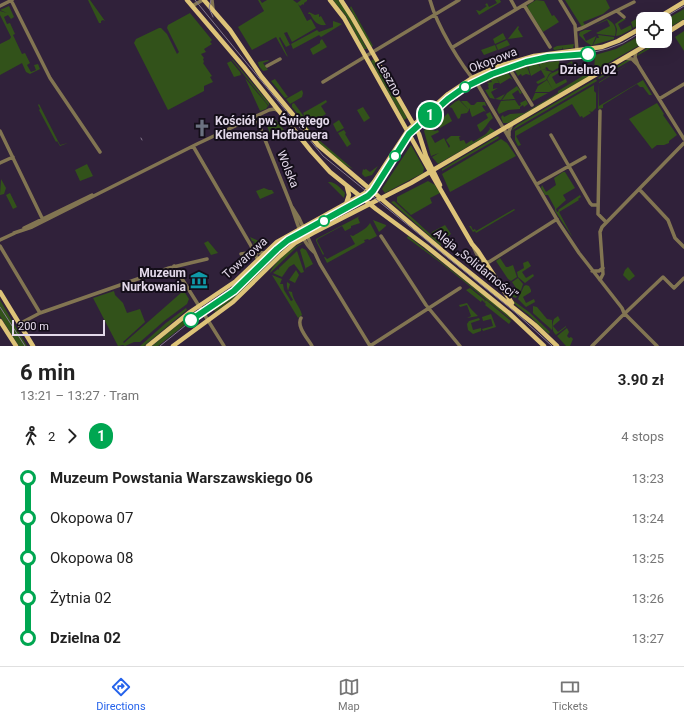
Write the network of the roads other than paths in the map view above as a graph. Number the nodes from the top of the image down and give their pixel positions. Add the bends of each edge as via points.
1 (11, 0) edge
2 (187, 0) edge
3 (204, 0) edge
4 (212, 0) edge
5 (330, 0) edge
6 (341, 0) edge
7 (430, 0) edge
8 (459, 0) edge
9 (510, 0) edge
10 (532, 0) edge
11 (560, 0) edge
12 (634, 2) dead end
13 (684, 2) edge
14 (524, 5) junction
15 (0, 6) edge
16 (192, 6) junction
17 (516, 9) junction
18 (214, 10) junction
19 (617, 11) junction
20 (668, 12) edge
21 (434, 15) junction
22 (624, 16) dead end
23 (684, 22) edge
24 (576, 30) junction
25 (672, 30) edge
26 (636, 31) edge
27 (452, 46) junction
28 (550, 47) dead end
29 (641, 48) edge
30 (578, 51) junction
31 (636, 51) junction
32 (372, 52) junction
33 (366, 56) junction
34 (625, 58) junction
35 (280, 59) dead end
36 (638, 65) junction
37 (268, 66) dead end
38 (511, 71) dead end
39 (472, 78) junction
40 (323, 82) dead end
41 (684, 84) edge
42 (659, 99) junction
43 (271, 100) junction
44 (532, 105) dead end
45 (269, 110) junction
46 (279, 111) junction
47 (600, 112) dead end
48 (256, 116) junction
49 (512, 124) junction
50 (413, 125) junction
51 (504, 129) junction
52 (408, 130) junction
53 (0, 131) edge
54 (551, 135) dead end
55 (510, 138) junction
56 (684, 139) edge
57 (684, 143) edge
58 (193, 146) junction
59 (100, 152) dead end
60 (13, 157) junction
61 (586, 157) dead end
62 (0, 164) edge
63 (569, 166) junction
64 (432, 171) junction
65 (378, 177) junction
66 (362, 182) junction
67 (537, 184) junction
68 (346, 185) junction
69 (369, 188) junction
70 (639, 189) junction
71 (360, 196) junction
72 (381, 198) junction
73 (346, 204) junction
74 (369, 204) junction
75 (598, 205) junction
76 (557, 219) junction
77 (43, 220) junction
78 (606, 222) junction
79 (303, 232) junction
80 (381, 236) dead end
81 (0, 240) edge
82 (0, 246) edge
83 (684, 246) edge
84 (254, 252) junction
85 (265, 253) junction
86 (241, 254) dead end
87 (207, 259) dead end
88 (258, 260) junction
89 (485, 262) junction
90 (174, 266) junction
91 (603, 268) junction
92 (592, 271) junction
93 (684, 278) edge
94 (600, 280) junction
95 (460, 288) dead end
96 (0, 292) edge
97 (198, 306) junction
98 (429, 309) junction
99 (40, 313) junction
100 (521, 313) junction
101 (624, 313) junction
102 (301, 318) dead end
103 (207, 320) junction
104 (0, 321) edge
105 (19, 324) junction
106 (16, 346) edge
107 (33, 346) edge
108 (148, 346) edge
109 (173, 346) edge
110 (224, 346) edge
111 (312, 346) edge
112 (370, 346) edge
113 (460, 346) edge
114 (544, 346) edge
115 (557, 346) edge
116 (592, 346) edge
117 (657, 346) edge

1 - 15 street
1 - 59 street via 50,78
2 - 16 main road
3 - 16 street
3 - 18 main road
4 - 18 street
5 - 33 main road, Leszno via 344,18
6 - 32 main road, Leszno
7 - 21 street
8 - 21 street
9 - 17 street
10 - 14 street
11 - 24 street
12 - 19 street
13 - 20 main road
14 - 17 street
14 - 28 street
16 - 43 main road
17 - 27 street
18 - 66 main road via 261,76 313,140
19 - 22 street
19 - 24 street
21 - 27 street
21 - 32 street
23 - 25 main road
24 - 30 street
26 - 30 main road, Okopowa via 607,45
27 - 39 street
29 - 31 main road
30 - 39 main road, Okopowa via 534,56 496,67
31 - 34 main road
31 - 36 street
32 - 33 street
32 - 50 main road, Leszno
33 - 40 street
33 - 52 main road, Leszno
34 - 36 street via 631,58
34 - 49 main road
35 - 37 street
36 - 42 street
38 - 44 street
39 - 50 main road, Okopowa via 448,94
39 - 51 street
41 - 42 street
42 - 56 street
43 - 45 street
43 - 46 main road
45 - 46 street
45 - 48 street
46 - 68 main road via 322,164
47 - 75 street
48 - 58 street
48 - 79 street, Wolska
49 - 51 main road
49 - 55 street
50 - 52 main road, Okopowa
50 - 64 main road, Leszno
51 - 55 street
51 - 64 main road
52 - 64 main road, Leszno
52 - 65 main road, Okopowa
53 - 60 street
54 - 63 street
55 - 67 street
57 - 70 street
58 - 77 street via 87,196
58 - 84 street
60 - 62 street
60 - 77 street
61 - 63 street
63 - 67 street
63 - 75 street via 591,204
64 - 72 main road
64 - 89 main road, Leszno via 472,244
65 - 66 main road via 369,182
65 - 69 main road, Okopowa
66 - 69 main road
67 - 76 street
68 - 71 main road
68 - 73 main road via 349,195
69 - 71 main road, Okopowa
69 - 72 main road, Aleja „Solidarności”
70 - 78 street
70 - 83 street via 668,220 675,238
71 - 73 main road
71 - 74 main road, Aleja „Solidarności”
72 - 74 main road
72 - 100 main road, Aleja „Solidarności”
73 - 79 main road
74 - 79 main road
74 - 114 main road, Aleja „Solidarności” via 512,315
75 - 78 street via 598,215
76 - 89 street via 491,261
76 - 92 street via 578,254
77 - 81 street
78 - 91 street via 600,232
79 - 85 main road, Towarowa via 282,238
79 - 103 main road, Towarowa via 233,302
79 - 112 street, Wolska
80 - 98 street
82 - 99 street
84 - 85 street
84 - 86 street
84 - 88 street
85 - 88 main road, Towarowa
87 - 90 street
88 - 97 main road, Towarowa via 233,284
89 - 100 main road, Leszno
90 - 97 street
90 - 99 street
91 - 92 street
91 - 94 street
92 - 94 street
93 - 101 street via 674,288 663,277
94 - 101 street
95 - 98 street
96 - 105 main road
97 - 103 street
97 - 108 main road, Towarowa
98 - 112 street
98 - 113 street
99 - 105 street
100 - 115 main road, Aleja „Solidarności”
101 - 116 street
101 - 117 street
102 - 111 street via 300,326
103 - 109 main road, Towarowa
103 - 110 street
104 - 106 main road
105 - 107 main road

